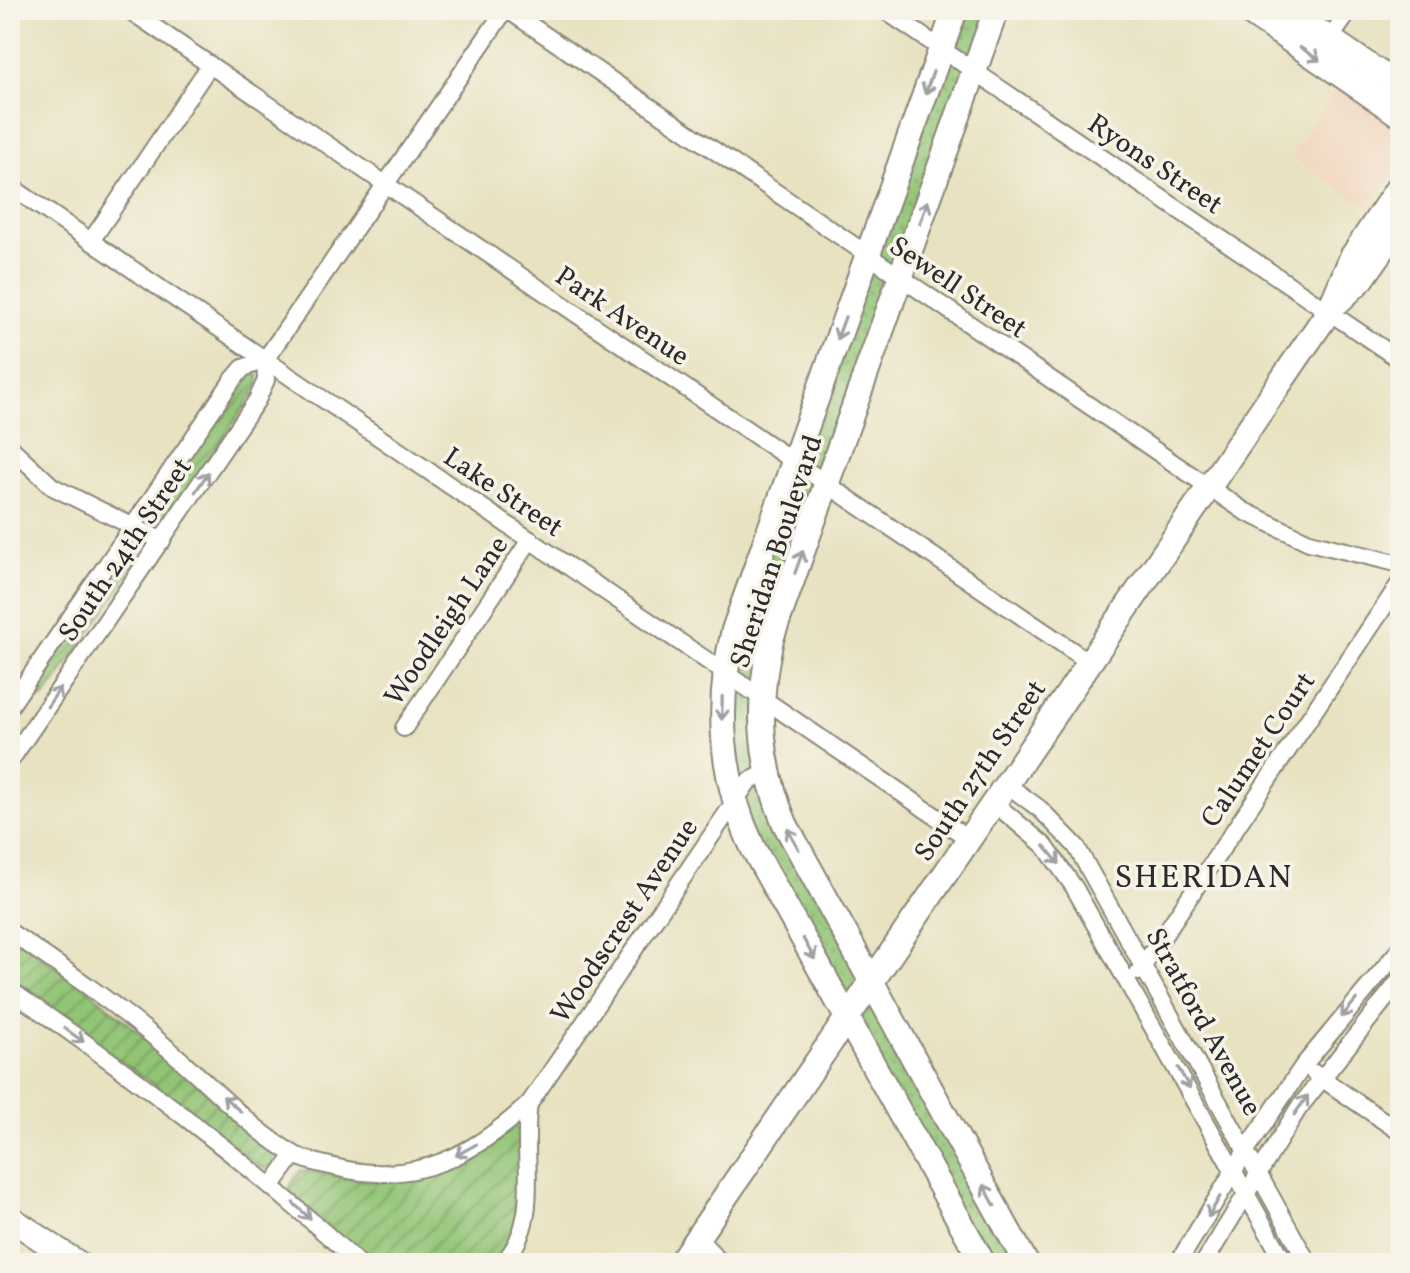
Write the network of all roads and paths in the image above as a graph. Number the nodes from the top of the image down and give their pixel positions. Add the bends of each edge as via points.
1 (129, 10) edge
2 (507, 10) edge
3 (884, 10) edge
4 (955, 10) edge
5 (996, 10) edge
6 (1246, 10) edge
7 (1287, 10) edge
8 (1350, 10) edge
9 (1330, 39) junction
10 (941, 49) junction
11 (210, 65) junction
12 (974, 71) junction
13 (1400, 87) edge
14 (1400, 115) edge
15 (386, 184) junction
16 (1400, 185) edge
17 (10, 186) edge
18 (1400, 225) edge
19 (91, 241) junction
20 (867, 255) junction
21 (900, 277) junction
22 (1329, 311) junction
23 (265, 360) junction
24 (1400, 360) edge
25 (10, 447) edge
26 (793, 462) junction
27 (826, 484) junction
28 (1209, 488) junction
29 (132, 525) junction
30 (530, 540) junction
31 (162, 541) junction
32 (1400, 564) edge
33 (1400, 583) edge
34 (1089, 662) junction
35 (723, 672) junction
36 (760, 697) junction
37 (11, 704) edge
38 (37, 721) junction
39 (404, 728) dead end
40 (10, 761) edge
41 (766, 773) junction
42 (1000, 794) junction
43 (734, 803) junction
44 (969, 839) junction
45 (10, 932) edge
46 (1400, 949) edge
47 (1144, 965) junction
48 (872, 980) junction
49 (1400, 980) edge
50 (1130, 983) junction
51 (10, 990) edge
52 (847, 1017) junction
53 (1303, 1066) junction
54 (1320, 1078) junction
55 (529, 1104) junction
56 (1400, 1132) edge
57 (1247, 1149) junction
58 (294, 1155) junction
59 (1235, 1169) junction
60 (1259, 1170) junction
61 (273, 1184) junction
62 (1247, 1191) junction
63 (10, 1218) edge
64 (698, 1238) junction
65 (77, 1263) edge
66 (358, 1263) edge
67 (503, 1263) edge
68 (680, 1263) edge
69 (721, 1263) edge
70 (983, 1263) edge
71 (1026, 1263) edge
72 (1178, 1263) edge
73 (1204, 1263) edge
74 (1285, 1263) edge
75 (1308, 1263) edge

1 - 11 street, Park Avenue
2 - 15 street, South 24th Street
2 - 20 street, Sewell Street
3 - 10 street, Ryons Street
4 - 10 main road, Sheridan Boulevard
5 - 12 main road, Sheridan Boulevard
6 -> 14 main road
7 - 9 main road
8 - 9 street
9 - 13 main road
10 - 12 street, Ryons Street
10 -> 20 main road, Sheridan Boulevard
11 - 15 street, Park Avenue
11 - 19 street
21 -> 12 main road, Sheridan Boulevard
12 - 22 street, Ryons Street
15 - 23 street, South 24th Street
15 - 26 street, Park Avenue
16 - 22 main road, South 27th Street via 1352,257
17 - 19 street, Lake Street
18 - 22 main road, South 27th Street via 1362,279
19 - 23 street, Lake Street
20 - 21 street, Sewell Street
20 -> 26 main road, Sheridan Boulevard
21 - 27 main road, Sheridan Boulevard
21 - 28 street, Sewell Street
22 - 24 street, Ryons Street
22 - 28 main road, South 27th Street
23 - 29 street, South 24th Street via 243,368 232,381
23 - 30 street, Lake Street
31 -> 23 street, South 24th Street via 257,400 266,380
25 - 29 street via 53,487
26 - 27 street, Park Avenue
26 - 35 main road, Sheridan Boulevard
27 - 34 street, Park Avenue
36 -> 27 main road, Sheridan Boulevard via 771,639
28 - 32 street, Sewell Street via 1309,542
28 - 34 main road, South 27th Street
29 - 31 street
29 - 37 street, South 24th Street
30 - 35 street, Lake Street
30 - 39 street, Woodleigh Lane
38 -> 31 street, South 24th Street
33 - 47 street, Calumet Court
34 - 42 main road, South 27th Street
35 - 36 street, Lake Street
35 -> 43 main road, Sheridan Boulevard via 724,749
36 - 41 main road, Sheridan Boulevard
36 - 44 street, Lake Street
37 - 38 street
38 - 40 street, South 24th Street
41 - 43 street, Woodscrest Avenue via 748,782
48 -> 41 main road, Sheridan Boulevard via 785,824
42 - 44 main road, South 27th Street
42 - 47 street, Stratford Avenue via 1040,809 1076,846
42 -> 50 street, Stratford Avenue via 1059,863
43 -> 52 main road, Sheridan Boulevard via 753,848
43 - 55 street, Woodscrest Avenue
44 - 48 main road, South 27th Street
58 -> 45 street, Woodscrest Avenue via 100,994
46 -> 53 street
47 - 50 street, Calumet Court
47 - 57 street, Stratford Avenue
48 - 52 main road, South 27th Street
71 -> 48 main road, Sheridan Boulevard
49 - 54 street
50 -> 59 street, Stratford Avenue
51 -> 61 street via 167,1100
52 - 64 main road, South 27th Street
52 - 70 main road, Sheridan Boulevard
53 - 54 street
53 - 57 street
54 - 56 street
60 -> 54 street
55 -> 58 street, Woodscrest Avenue via 473,1147 420,1170 373,1175
55 - 67 street via 527,1219
57 - 59 street
57 - 60 street, Stratford Avenue
58 - 61 street
59 - 62 street, Stratford Avenue
59 -> 72 street
60 - 62 street
60 - 75 street, Stratford Avenue
61 -> 66 street
62 - 73 street
62 - 74 street, Stratford Avenue
63 - 65 main road
64 - 68 main road, South 27th Street
64 - 69 street

